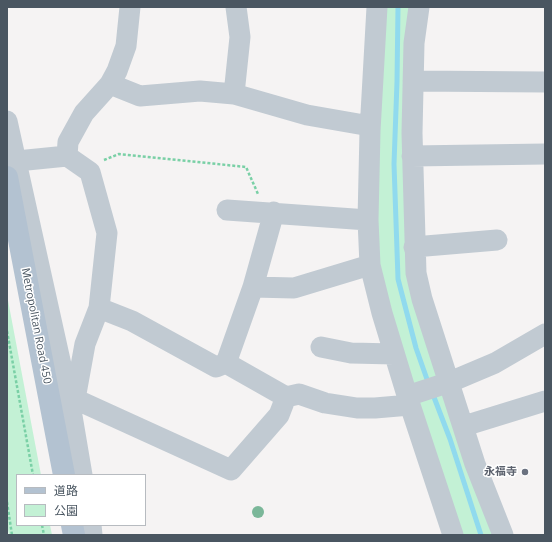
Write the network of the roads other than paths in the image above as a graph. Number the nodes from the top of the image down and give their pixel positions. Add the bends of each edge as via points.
1 (130, 7) edge
2 (236, 7) edge
3 (377, 7) edge
4 (419, 7) edge
5 (413, 81) junction
6 (545, 82) edge
7 (110, 84) junction
8 (234, 94) junction
9 (7, 121) edge
10 (370, 126) junction
11 (545, 154) edge
12 (412, 156) junction
13 (75, 162) junction
14 (12, 169) edge
15 (227, 210) dead end
16 (270, 212) junction
17 (368, 220) junction
18 (497, 240) dead end
19 (414, 247) junction
20 (370, 265) junction
21 (253, 287) junction
22 (99, 308) junction
23 (545, 334) edge
24 (321, 347) dead end
25 (394, 354) junction
26 (226, 363) junction
27 (444, 384) junction
28 (286, 397) junction
29 (412, 398) junction
30 (545, 401) edge
31 (73, 405) junction
32 (464, 426) junction
33 (64, 474) edge
34 (82, 474) edge
35 (453, 535) edge
36 (504, 535) edge

1 - 7 street via 126,46
2 - 8 street via 240,37
3 - 10 street
4 - 5 street via 414,43
5 - 6 street
5 - 12 street
7 - 8 street via 140,96 200,91
7 - 13 street via 81,119 68,142
8 - 10 street via 307,115
9 - 14 street
10 - 17 street
11 - 12 street
12 - 19 street
13 - 14 street
13 - 22 street via 90,172 107,233
14 - 31 street
14 - 33 main road, Metropolitan Road 450
15 - 16 street
16 - 17 street
16 - 21 street
17 - 20 street
18 - 19 street
19 - 27 street via 416,272
20 - 21 street via 294,288
20 - 25 street
21 - 26 street
22 - 26 street via 132,321 216,367
22 - 31 street via 86,344
23 - 27 street via 495,363
24 - 25 street via 351,353
25 - 29 street
26 - 28 street
27 - 29 street
27 - 32 street
28 - 29 street via 298,394 325,403 357,408 375,408
28 - 31 street via 279,416 231,470
29 - 35 street
30 - 32 street
31 - 34 street
32 - 36 street via 475,464

